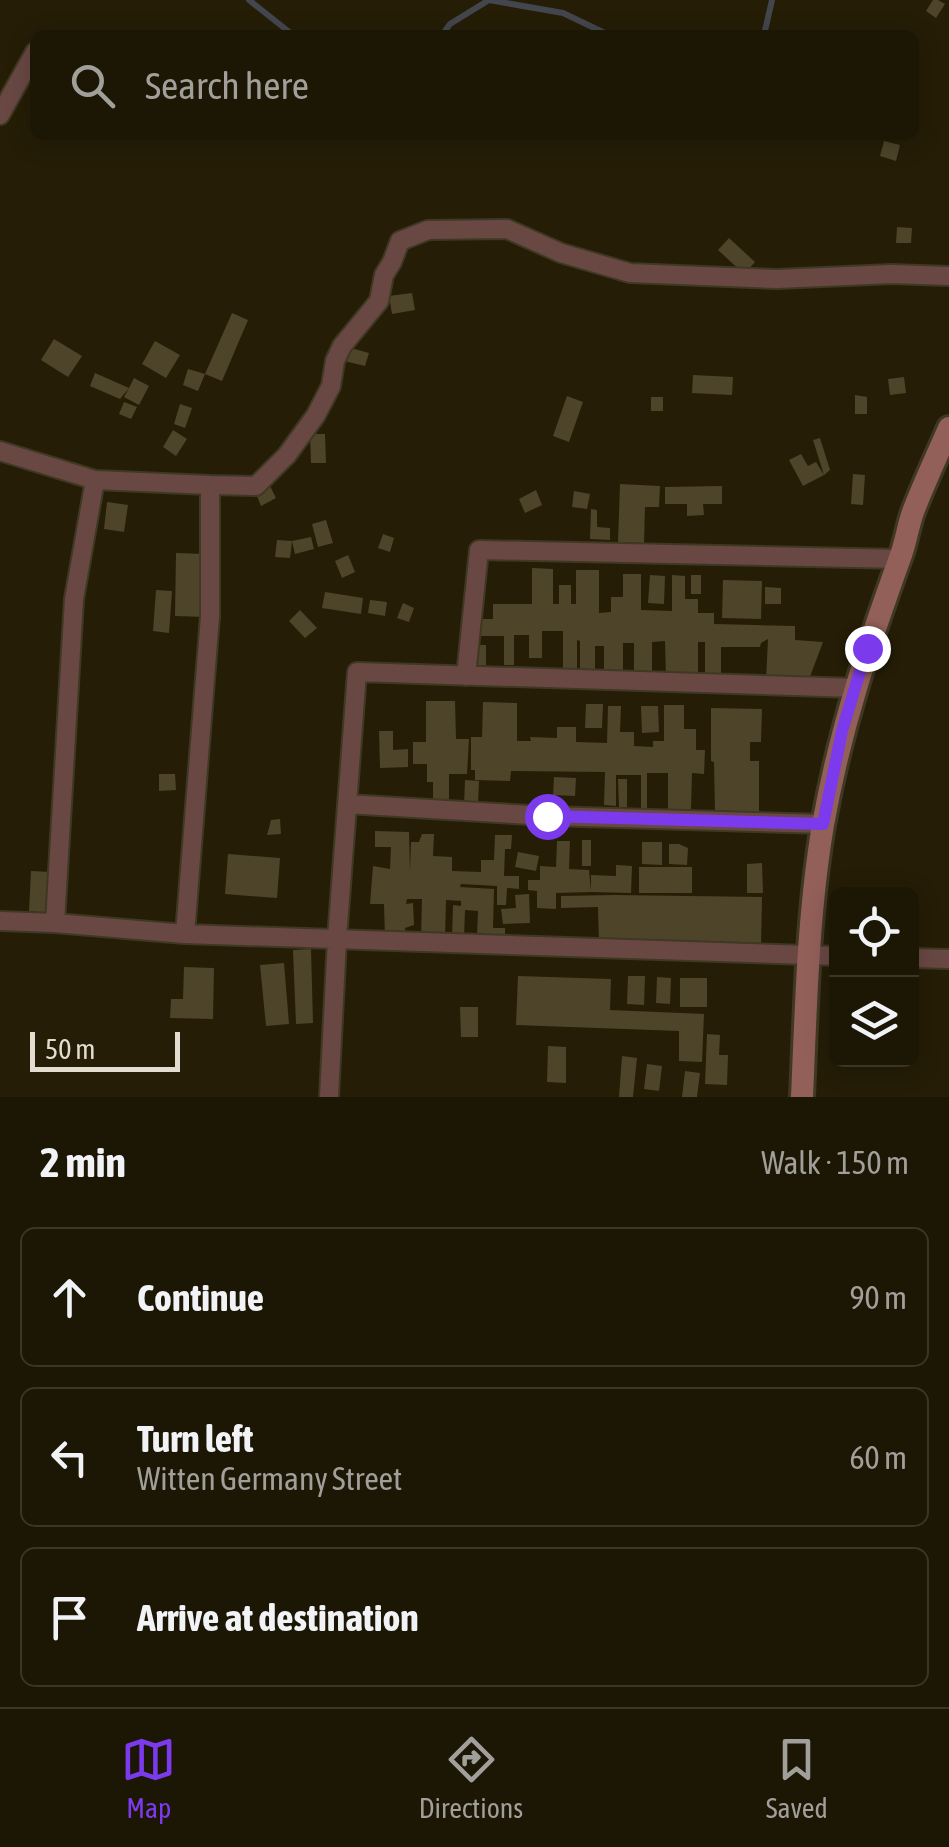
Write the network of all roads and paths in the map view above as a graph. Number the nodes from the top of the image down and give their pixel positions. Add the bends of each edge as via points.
1 (30, 61) edge
2 (0, 115) edge
3 (949, 276) edge
4 (949, 428) edge
5 (0, 451) edge
6 (949, 468) edge
7 (95, 480) junction
8 (210, 485) junction
9 (904, 549) junction
10 (466, 676) junction
11 (855, 688) junction
12 (347, 804) junction
13 (823, 824) junction
14 (0, 921) edge
15 (56, 923) junction
16 (185, 934) junction
17 (337, 939) junction
18 (809, 955) junction
19 (829, 956) edge
20 (919, 958) edge
21 (949, 959) edge
22 (329, 1097) edge
23 (802, 1097) edge

1 - 2 street
3 - 8 street via 630,273 506,229 428,230 400,241 380,301 342,346 316,416 287,456 256,486
4 - 9 street
5 - 7 street
6 - 9 street
7 - 8 street
7 - 15 street via 74,600
8 - 16 street via 210,616
9 - 10 street via 479,550
9 - 11 street
10 - 11 street
10 - 12 street via 357,672
11 - 13 street
12 - 13 street
12 - 17 street
13 - 18 street
14 - 15 street
15 - 16 street
16 - 17 street
17 - 18 street
17 - 22 street
18 - 19 street
18 - 23 street
20 - 21 street

